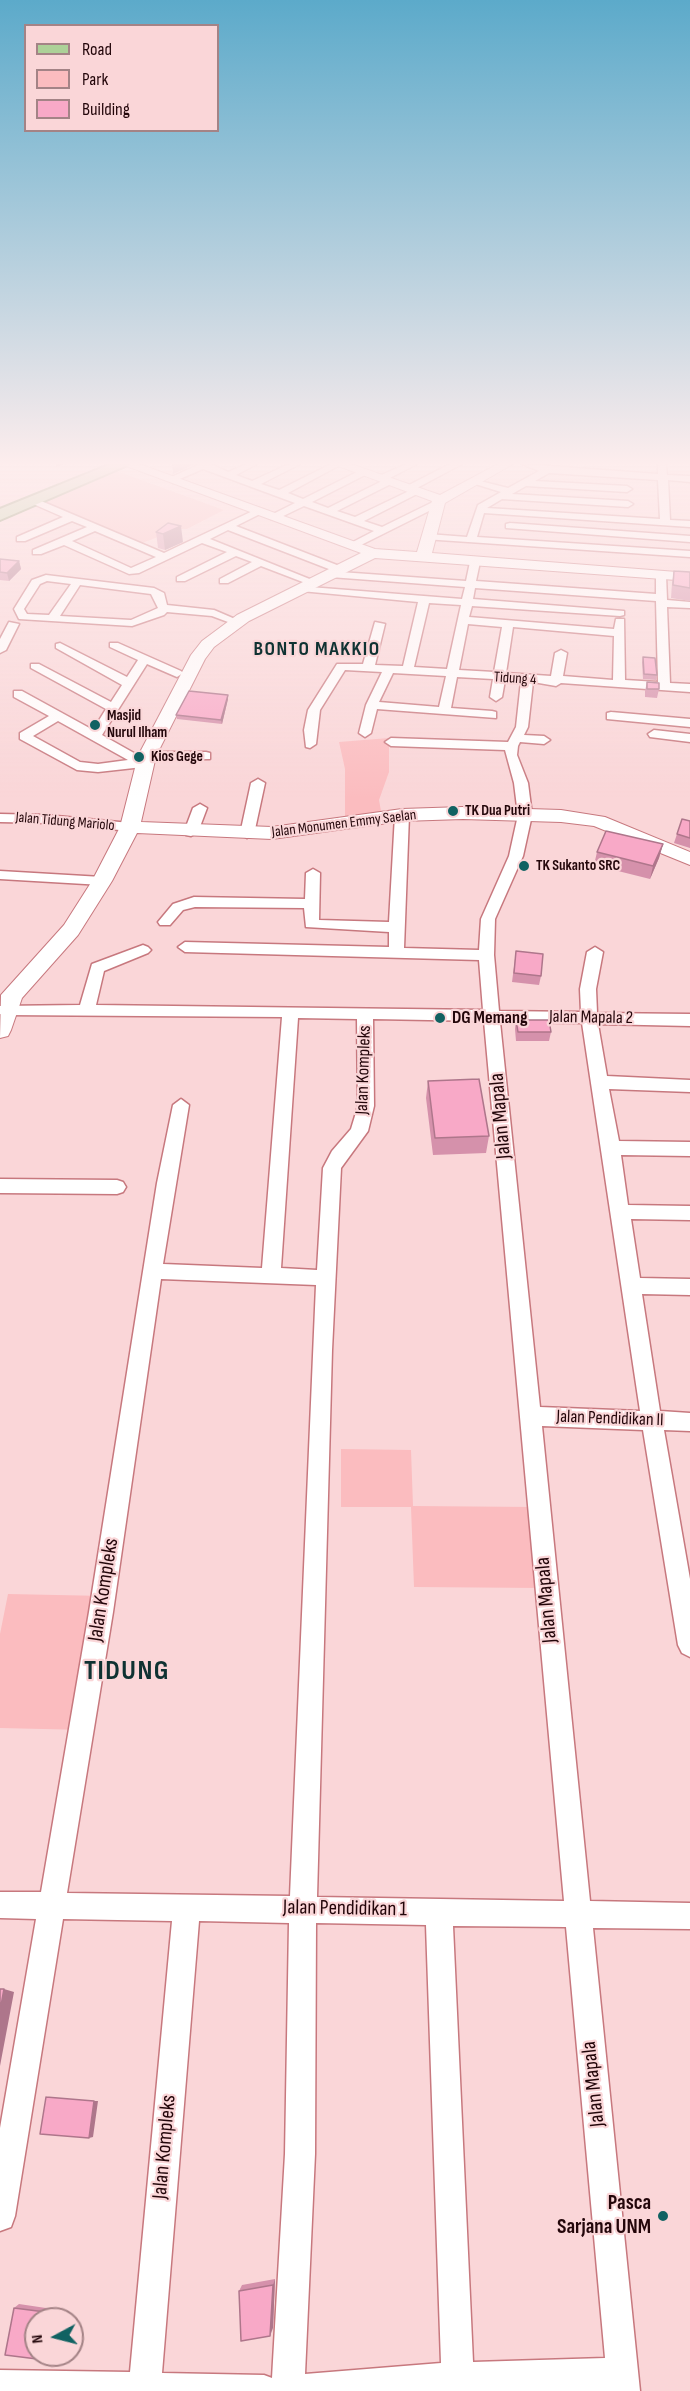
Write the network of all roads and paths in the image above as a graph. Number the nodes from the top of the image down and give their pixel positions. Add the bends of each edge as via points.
1 (661, 575) edge
2 (188, 576) edge
3 (233, 576) edge
4 (288, 576) edge
5 (327, 576) edge
6 (375, 576) edge
7 (473, 576) edge
8 (669, 576) edge
9 (690, 577) edge
10 (181, 579) dead end
11 (224, 580) dead end
12 (78, 581) junction
13 (471, 584) junction
14 (307, 585) junction
15 (621, 595) junction
16 (424, 599) junction
17 (662, 600) junction
18 (467, 602) junction
19 (690, 605) edge
20 (162, 610) junction
21 (620, 613) junction
22 (52, 619) junction
23 (463, 620) junction
24 (13, 624) dead end
25 (379, 624) dead end
26 (508, 624) junction
27 (230, 626) junction
28 (620, 633) junction
29 (114, 645) dead end
30 (60, 646) dead end
31 (0, 650) edge
32 (561, 653) dead end
33 (145, 658) junction
34 (35, 666) dead end
35 (369, 668) junction
36 (389, 670) junction
37 (406, 672) junction
38 (177, 673) dead end
39 (453, 674) junction
40 (500, 678) junction
41 (527, 680) junction
42 (556, 682) junction
43 (128, 683) junction
44 (619, 684) junction
45 (664, 686) junction
46 (690, 688) edge
47 (18, 694) dead end
48 (496, 698) dead end
49 (372, 705) junction
50 (114, 708) junction
51 (445, 709) junction
52 (492, 715) dead end
53 (58, 716) junction
54 (611, 716) dead end
55 (690, 723) edge
56 (365, 733) dead end
57 (654, 734) dead end
58 (96, 736) junction
59 (690, 738) edge
60 (544, 740) dead end
61 (391, 742) dead end
62 (514, 742) junction
63 (310, 744) dead end
64 (206, 756) dead end
65 (144, 761) junction
66 (258, 783) dead end
67 (200, 808) dead end
68 (402, 815) junction
69 (525, 815) junction
70 (0, 818) edge
71 (130, 828) junction
72 (191, 832) junction
73 (247, 834) junction
74 (690, 859) edge
75 (313, 873) dead end
76 (0, 875) edge
77 (102, 881) junction
78 (312, 904) junction
79 (165, 922) dead end
80 (311, 924) junction
81 (396, 927) junction
82 (185, 947) dead end
83 (143, 950) dead end
84 (309, 952) junction
85 (595, 952) dead end
86 (397, 954) junction
87 (486, 955) junction
88 (87, 1010) junction
89 (290, 1013) junction
90 (365, 1014) junction
91 (492, 1016) junction
92 (588, 1019) junction
93 (2, 1020) edge
94 (690, 1020) edge
95 (599, 1082) junction
96 (690, 1086) edge
97 (181, 1105) dead end
98 (611, 1148) junction
99 (690, 1149) edge
100 (0, 1186) edge
101 (117, 1187) dead end
102 (619, 1212) junction
103 (690, 1213) edge
104 (153, 1271) junction
105 (271, 1277) junction
106 (327, 1278) junction
107 (630, 1286) junction
108 (690, 1287) edge
109 (530, 1416) junction
110 (651, 1422) junction
111 (690, 1422) edge
112 (690, 1645) edge
113 (52, 1904) junction
114 (0, 1905) edge
115 (187, 1907) junction
116 (303, 1909) junction
117 (439, 1910) junction
118 (577, 1913) junction
119 (690, 1916) edge
120 (0, 2216) edge
121 (445, 2382) edge
122 (623, 2382) edge
123 (0, 2386) edge
124 (124, 2389) edge
125 (264, 2391) edge
126 (288, 2391) edge
127 (295, 2391) edge

1 - 17 street
2 - 10 street
3 - 11 street
4 - 14 street
5 - 14 street
6 - 13 street
7 - 13 street
8 - 9 street
12 - 20 street via 154,591 160,595
12 - 22 street
12 - 22 street via 38,580 19,609 23,617
13 - 15 street
13 - 18 street
14 - 16 street
14 - 27 street
15 - 17 street
15 - 21 street
16 - 18 street
16 - 37 street
17 - 19 street
17 - 45 street
18 - 21 street
18 - 23 street
20 - 22 street via 132,623
20 - 27 street via 211,616
21 - 28 street
23 - 26 street
23 - 39 street
24 - 31 street
25 - 35 street
26 - 28 street
26 - 40 street
27 - 65 street via 197,658
28 - 44 street
29 - 33 street
30 - 43 street
32 - 42 street
33 - 38 street
33 - 43 street
34 - 50 street
35 - 36 street, Tidung 4
35 - 63 street, Tidung 4 via 341,666 314,710
36 - 37 street, Tidung 4
36 - 49 street
37 - 39 street, Tidung 4
39 - 40 street, Tidung 4
39 - 51 street
40 - 41 street, Tidung 4
40 - 48 street
41 - 42 street, Tidung 4
41 - 62 street via 522,727
42 - 44 street, Tidung 4
43 - 50 street
44 - 45 street, Tidung 4
45 - 46 street, Tidung 4
47 - 53 street
49 - 51 street
49 - 56 street
50 - 58 street
51 - 52 street
53 - 58 street
53 - 65 street via 24,736 77,766 98,768
54 - 55 street
57 - 59 street
58 - 65 street
60 - 62 street
61 - 62 street
62 - 69 street, Jalan Mapala via 512,760 520,777
64 - 65 street
65 - 71 street
66 - 73 street
67 - 72 street
68 - 69 street, Jalan Monumen Emmy Saelan
68 - 73 street, Jalan Monumen Emmy Saelan via 297,832
68 - 81 street
69 - 74 street, Jalan Monumen Emmy Saelan via 598,821
69 - 87 street, Jalan Mapala via 516,856 488,920
70 - 71 street, Jalan Tidung Mariolo
71 - 72 street, Jalan Monumen Emmy Saelan
71 - 77 street
72 - 73 street, Jalan Monumen Emmy Saelan
75 - 78 street
76 - 77 street
77 - 93 street via 71,930 12,995
78 - 79 street via 194,903 178,907
78 - 80 street
80 - 81 street
80 - 84 street
81 - 86 street
82 - 84 street
83 - 88 street via 97,968
84 - 86 street
85 - 92 street via 588,989
86 - 87 street
87 - 91 street, Jalan Mapala
88 - 89 street, Jalan Mapala 2
88 - 93 street, Jalan Mapala 2
89 - 90 street, Jalan Mapala 2
89 - 105 street
90 - 91 street, Jalan Mapala 2
90 - 106 street, Jalan Kompleks via 366,1106 359,1131 332,1168
91 - 92 street, Jalan Mapala 2
91 - 109 street, Jalan Mapala
92 - 94 street, Jalan Mapala 2
92 - 95 street
95 - 96 street
95 - 98 street
97 - 104 street, Jalan Kompleks
98 - 99 street
98 - 102 street
100 - 101 street
102 - 103 street
102 - 107 street
104 - 105 street
104 - 113 street, Jalan Kompleks
105 - 106 street
106 - 116 street, Jalan Kompleks via 314,1538
107 - 108 street
107 - 110 street
109 - 110 street, Jalan Pendidikan II
109 - 118 street, Jalan Mapala
110 - 111 street, Jalan Pendidikan II
110 - 112 street
113 - 114 street, Jalan Pendidikan 1
113 - 115 street, Jalan Pendidikan 1
113 - 120 street, Jalan Kompleks
115 - 116 street, Jalan Pendidikan 1
115 - 124 street, Jalan Kompleks
116 - 117 street, Jalan Pendidikan 1
116 - 126 street, Jalan Kompleks via 300,2154
117 - 118 street, Jalan Pendidikan 1
117 - 121 street
118 - 119 street, Jalan Pendidikan 1
118 - 122 street, Jalan Mapala
121 - 122 street
121 - 127 street
123 - 124 street
124 - 125 street

